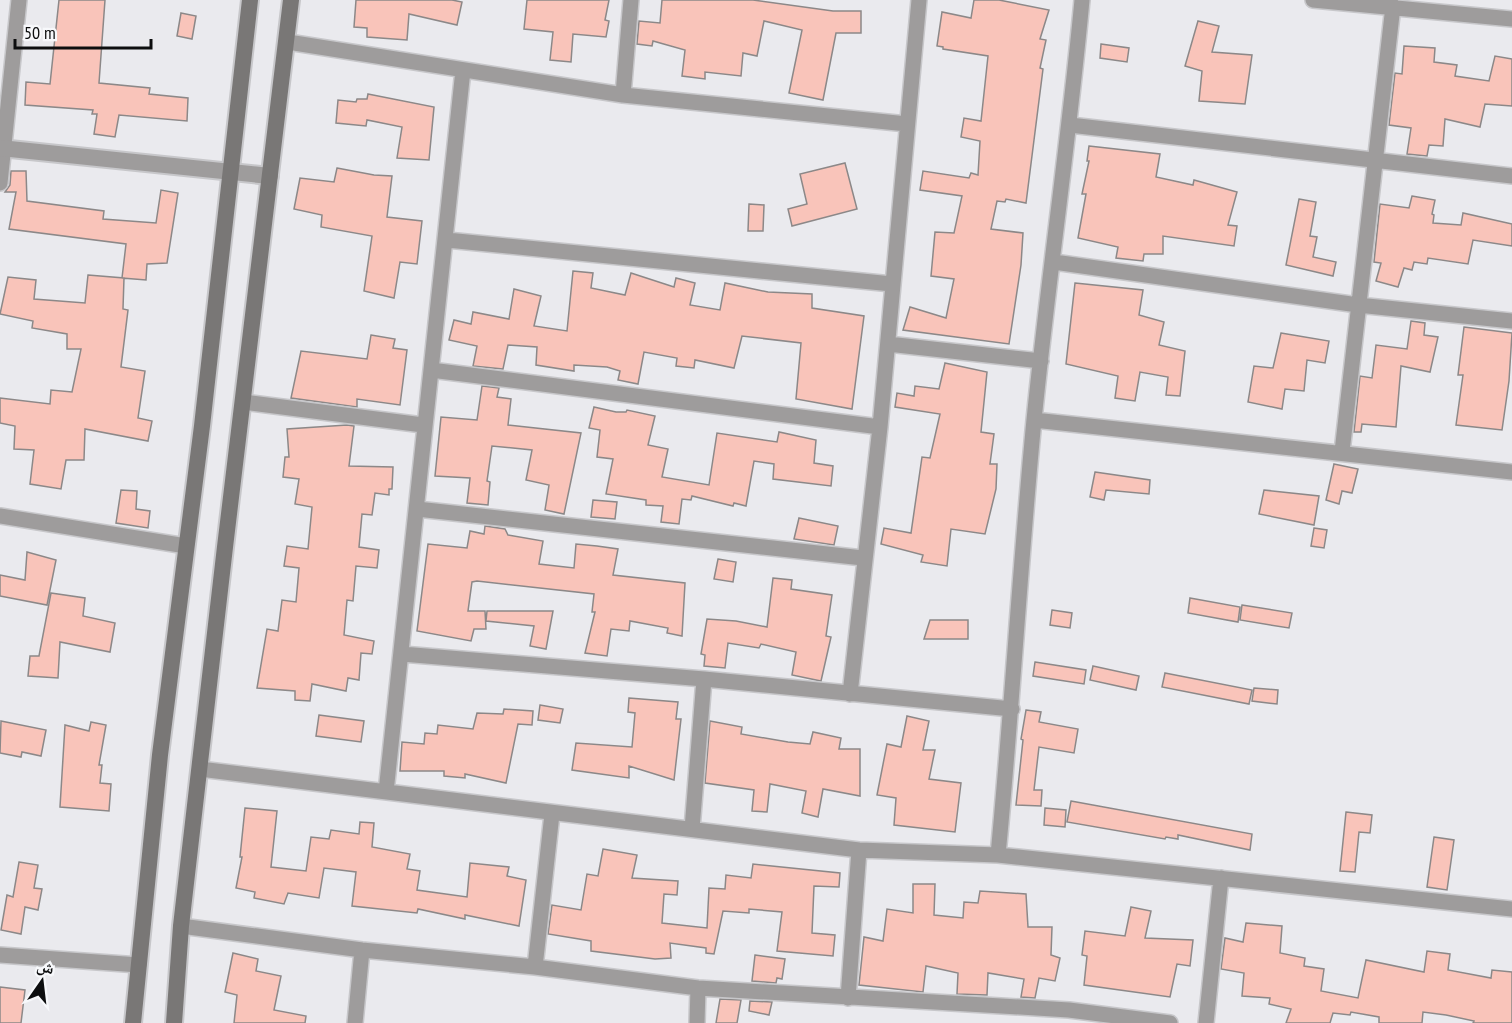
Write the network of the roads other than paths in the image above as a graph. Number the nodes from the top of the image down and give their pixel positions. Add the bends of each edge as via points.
1 (19, 0) edge
2 (250, 0) edge
3 (291, 0) edge
4 (631, 0) edge
5 (920, 0) edge
6 (1082, 0) edge
7 (1313, 0) edge
8 (1392, 6) junction
9 (1512, 19) edge
10 (288, 42) junction
11 (463, 70) junction
12 (623, 95) junction
13 (907, 124) junction
14 (1070, 125) junction
15 (2, 148) edge
16 (1375, 161) junction
17 (229, 172) junction
18 (270, 176) junction
19 (1512, 176) edge
20 (0, 183) edge
21 (447, 240) junction
22 (1054, 262) junction
23 (892, 284) junction
24 (1358, 305) junction
25 (1512, 321) edge
26 (888, 344) junction
27 (1041, 361) junction
28 (431, 370) junction
29 (243, 402) junction
30 (1034, 420) junction
31 (423, 425) junction
32 (879, 427) junction
33 (1342, 452) junction
34 (1512, 472) edge
35 (417, 509) junction
36 (0, 516) edge
37 (186, 546) junction
38 (863, 558) junction
39 (402, 654) junction
40 (704, 679) junction
41 (850, 694) junction
42 (1012, 709) junction
43 (200, 769) junction
44 (386, 792) junction
45 (552, 814) junction
46 (692, 829) junction
47 (859, 850) junction
48 (998, 855) junction
49 (1221, 879) junction
50 (1512, 909) edge
51 (182, 926) junction
52 (362, 950) junction
53 (0, 955) edge
54 (139, 965) junction
55 (535, 967) junction
56 (698, 988) junction
57 (848, 998) junction
58 (1069, 1016) edge
59 (133, 1023) edge
60 (174, 1023) edge
61 (355, 1023) edge
62 (697, 1023) edge
63 (1170, 1023) edge
64 (1206, 1023) edge

1 - 15 street
2 - 17 main road
3 - 10 main road
4 - 12 street
5 - 13 street
6 - 14 street
7 - 8 street
8 - 9 street
8 - 16 street
10 - 11 street
10 - 18 main road
11 - 12 street
11 - 21 street
12 - 13 street
13 - 23 street
14 - 16 street
14 - 22 street
15 - 17 street
15 - 20 street
16 - 19 street
16 - 24 street
17 - 18 street
17 - 37 main road
18 - 29 main road
21 - 23 street
21 - 28 street
22 - 24 street
22 - 27 street
23 - 26 street
24 - 25 street
24 - 33 street
26 - 27 street
26 - 32 street
27 - 30 street
28 - 31 street
28 - 32 street
29 - 31 street
29 - 43 main road
30 - 33 street
30 - 42 street
31 - 35 street
32 - 38 street
33 - 34 street
35 - 38 street
35 - 39 street
36 - 37 street
37 - 54 main road
38 - 41 street
39 - 40 street
39 - 44 street
40 - 41 street
40 - 46 street
41 - 42 street
42 - 48 street
43 - 44 street
43 - 51 main road
44 - 45 street
45 - 46 street
45 - 55 street
46 - 47 street
47 - 48 street
47 - 57 street
48 - 49 street
49 - 50 street
49 - 64 street
51 - 52 street
51 - 60 main road
52 - 55 street
52 - 61 street
53 - 54 street
54 - 59 main road
55 - 56 street
56 - 57 street
56 - 62 street
57 - 58 street
58 - 63 street

